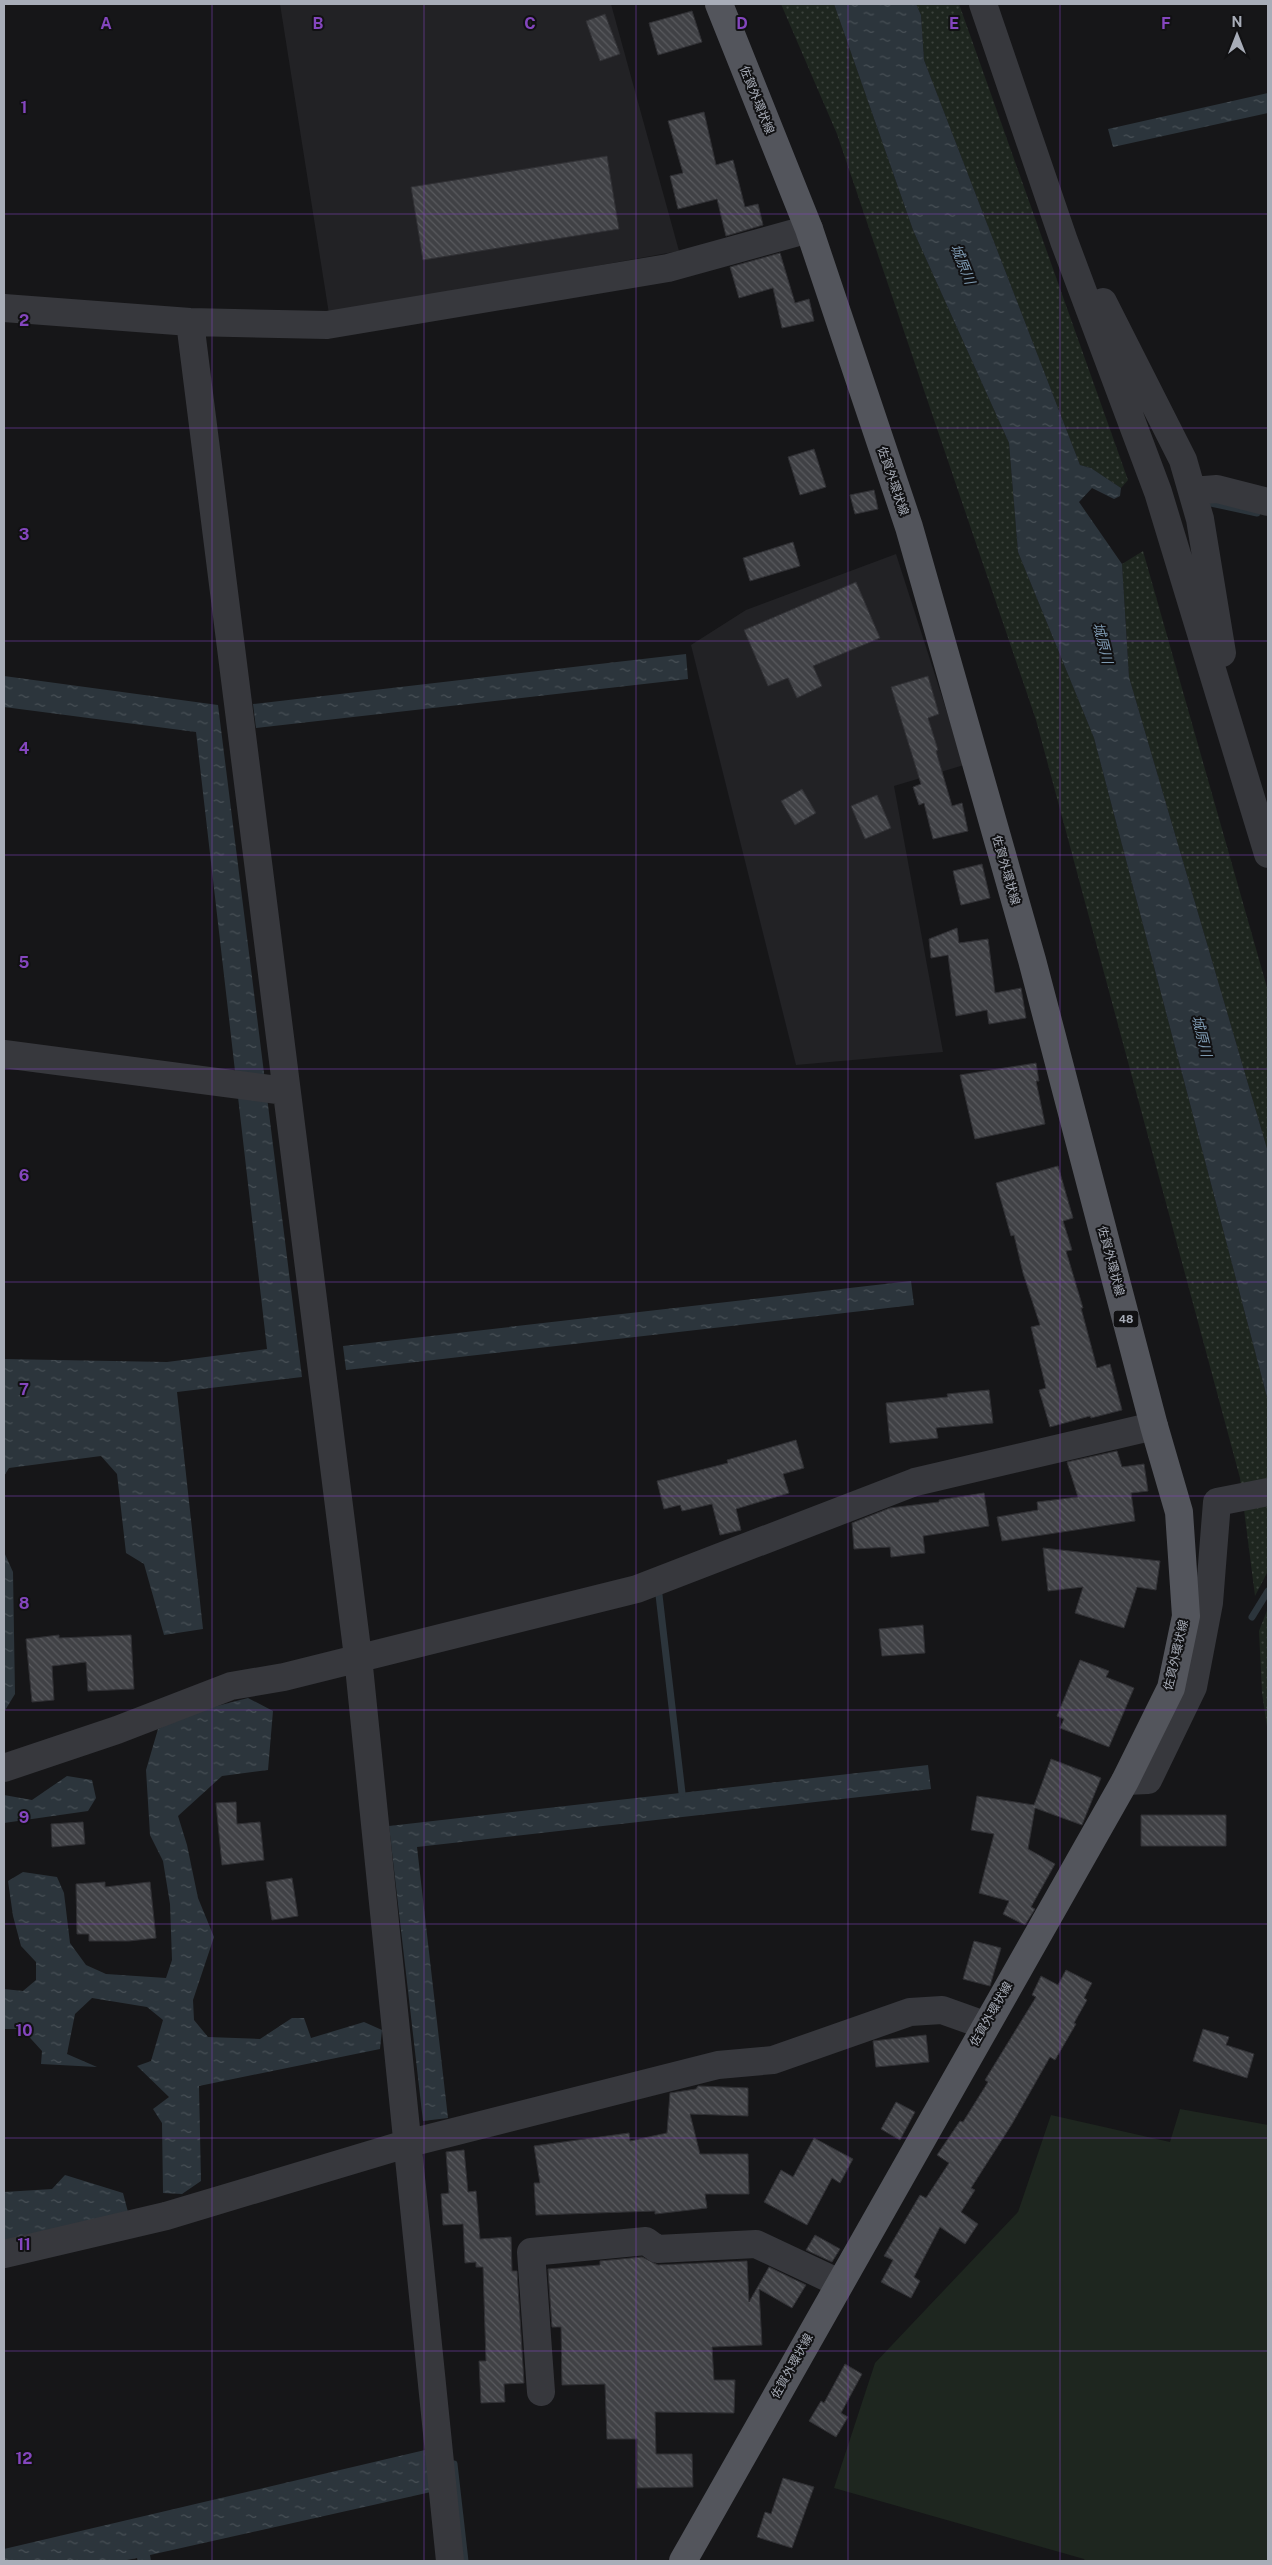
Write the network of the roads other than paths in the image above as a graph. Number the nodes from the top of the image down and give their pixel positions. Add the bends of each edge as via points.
1 (719, 4) edge
2 (983, 4) edge
3 (809, 229) junction
4 (1064, 241) junction
5 (4, 308) edge
6 (190, 322) junction
7 (1192, 490) junction
8 (1268, 502) edge
9 (1224, 707) junction
10 (1268, 854) edge
11 (4, 1054) edge
12 (285, 1090) junction
13 (1154, 1426) junction
14 (1268, 1492) edge
15 (358, 1657) junction
16 (4, 1768) edge
17 (1125, 1781) junction
18 (984, 2025) junction
19 (406, 2144) junction
20 (4, 2254) edge
21 (839, 2283) junction
22 (541, 2392) dead end
23 (450, 2561) edge
24 (683, 2561) edge

1 - 3 main road, 佐賀外環状線 / 48
2 - 4 street
3 - 6 street via 668,268 327,325
3 - 13 main road, 佐賀外環状線 / 48 via 909,527 1032,960
4 - 7 street via 1080,257 1183,460
4 - 9 street via 1158,492
5 - 6 street
6 - 12 street
7 - 8 street via 1217,489
7 - 9 street via 1200,519 1225,670
9 - 10 street
11 - 12 street
12 - 15 street
13 - 15 street via 915,1482 637,1589
13 - 17 main road, 佐賀外環状線 / 48 via 1179,1512 1186,1616 1171,1688
14 - 17 street via 1217,1502 1209,1603 1193,1687 1148,1780
15 - 16 street via 284,1677 231,1686 117,1730
15 - 19 street
17 - 18 main road, 佐賀外環状線 / 48
18 - 19 street via 942,2010 910,2012 773,2060 718,2065
18 - 21 main road, 佐賀外環状線 / 48
19 - 20 street via 166,2216
19 - 23 street
21 - 22 street via 756,2244 657,2248 646,2241 531,2252
21 - 24 main road, 佐賀外環状線 / 48

